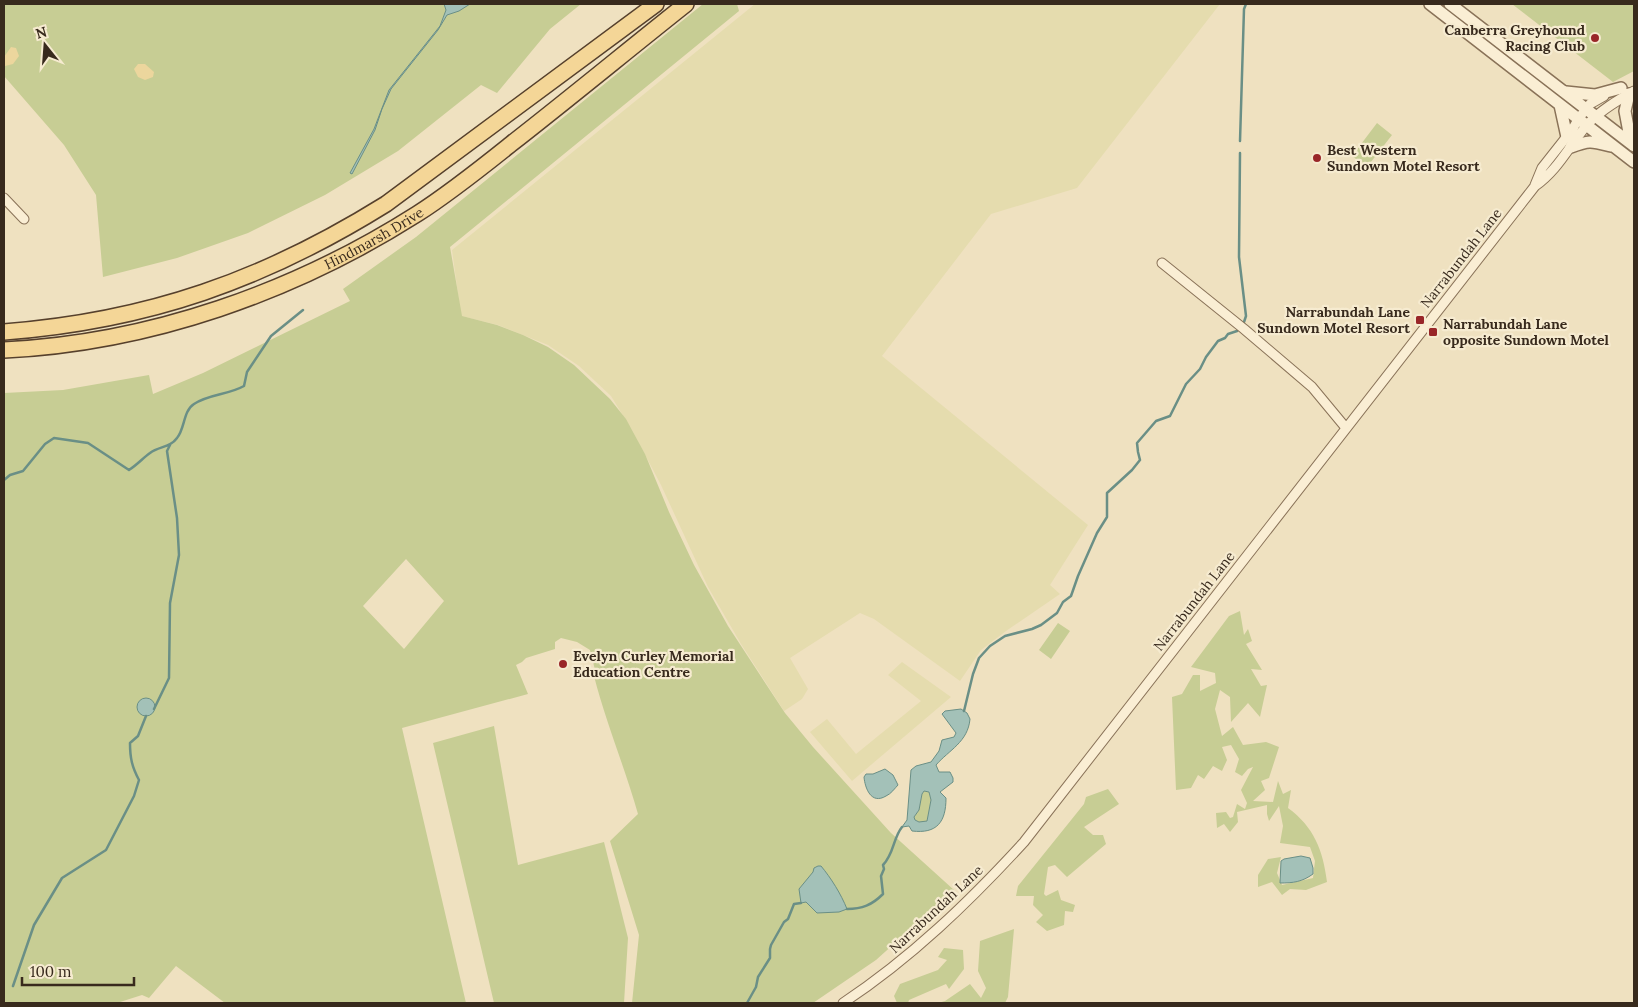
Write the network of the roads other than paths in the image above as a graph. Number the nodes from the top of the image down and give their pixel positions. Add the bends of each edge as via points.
1 (656, 4) edge
2 (686, 4) edge
3 (1430, 4) edge
4 (1450, 4) edge
5 (1630, 89) edge
6 (1561, 91) junction
7 (1560, 105) junction
8 (1586, 109) junction
9 (1596, 116) junction
10 (1583, 122) junction
11 (1569, 142) junction
12 (1633, 144) edge
13 (1615, 147) junction
14 (1634, 162) edge
15 (4, 198) edge
16 (24, 219) dead end
17 (1162, 263) dead end
18 (4, 332) edge
19 (4, 350) edge
20 (1346, 428) junction
21 (843, 1003) edge

1 - 18 main road, Hindmarsh Drive via 386,204 292,258 228,285 138,312 67,326
2 - 19 main road, Hindmarsh Drive via 463,182 418,214 339,259 268,291 165,325 69,344
3 - 7 street
4 - 6 street
5 - 6 street via 1595,95
5 - 8 street, Narrabundah Lane via 1594,101
5 - 9 street, Narrabundah Lane
5 - 12 street via 1625,111
6 - 8 street
7 - 10 street
7 - 11 street
8 - 9 street
8 - 10 street, Narrabundah Lane
9 - 10 street, Narrabundah Lane
9 - 12 street
10 - 11 street, Narrabundah Lane
10 - 13 street
11 - 13 street via 1592,141
11 - 20 street, Narrabundah Lane via 1548,177 1535,186
13 - 14 street
15 - 16 street
17 - 20 street via 1312,387
20 - 21 street, Narrabundah Lane via 1024,842 934,933

